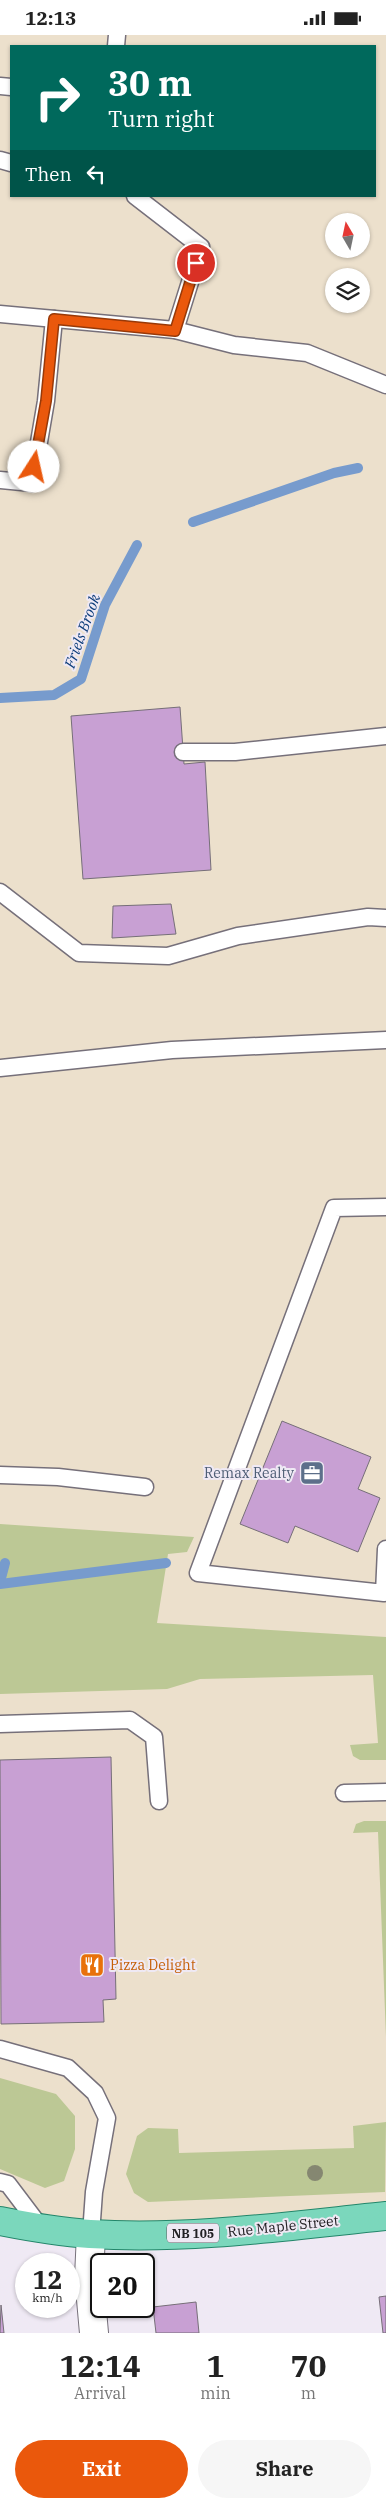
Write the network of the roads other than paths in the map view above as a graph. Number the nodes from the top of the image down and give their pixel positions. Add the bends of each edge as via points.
1 (136, 197) edge
2 (0, 314) edge
3 (54, 319) junction
4 (175, 331) junction
5 (386, 385) edge
6 (0, 480) edge
7 (386, 736) edge
8 (183, 752) dead end
9 (0, 892) edge
10 (386, 918) edge
11 (386, 1040) edge
12 (0, 1068) edge
13 (386, 1207) edge
14 (0, 1475) edge
15 (145, 1487) dead end
16 (386, 1549) edge
17 (0, 1724) edge
18 (386, 1792) edge
19 (344, 1793) dead end
20 (159, 1801) dead end
21 (0, 2049) edge
22 (0, 2182) edge
23 (386, 2216) edge
24 (0, 2221) edge
25 (42, 2229) junction
26 (0, 2234) edge
27 (91, 2234) junction
28 (94, 2333) edge

1 - 4 lane via 201,247
2 - 3 lane
3 - 4 lane
3 - 6 lane via 46,401 32,483
4 - 5 lane via 234,345 307,353
7 - 8 lane via 235,752
9 - 10 lane via 79,953 168,955 238,937 368,917
11 - 12 lane via 172,1050
13 - 16 lane via 334,1208 198,1573 384,1593
14 - 15 lane via 58,1477
17 - 20 lane via 130,1720 154,1737
18 - 19 lane
21 - 27 lane via 68,2069 95,2093 99,2101 107,2118 94,2192
22 - 25 lane via 8,2185
23 - 27 main road, Rue Maple Street / NB 105 via 226,2232
24 - 25 main road, Rue Maple Street / NB 105
25 - 26 lane
25 - 27 main road, Rue Maple Street / NB 105
27 - 28 street via 89,2277

